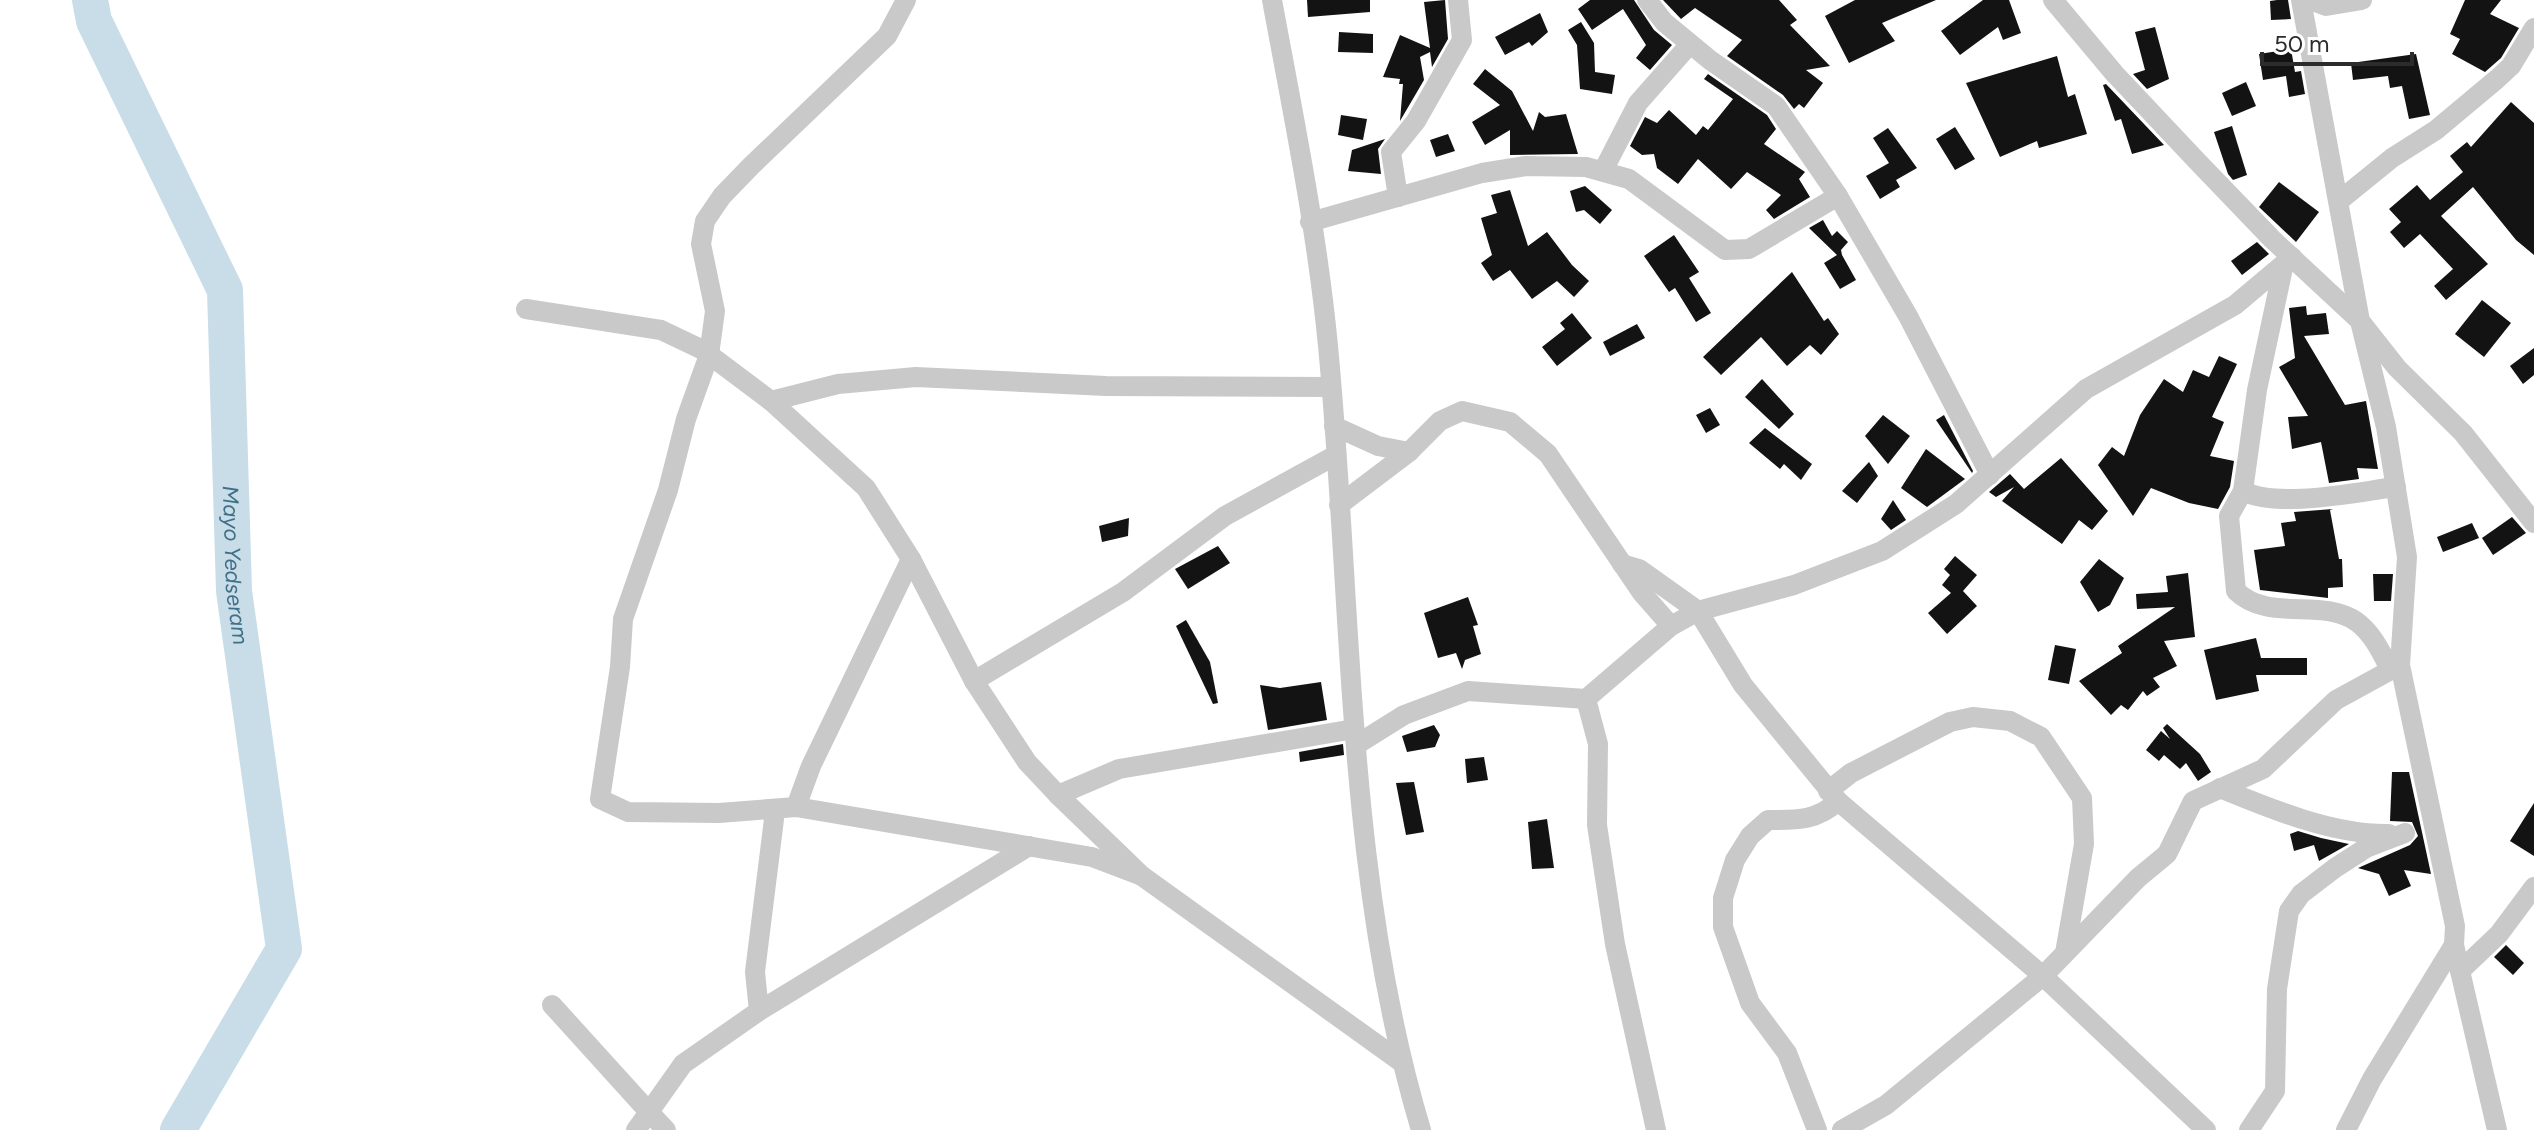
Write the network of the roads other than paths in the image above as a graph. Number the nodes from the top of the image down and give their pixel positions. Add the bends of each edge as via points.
1 (906, 0) edge
2 (1272, 0) edge
3 (1458, 0) edge
4 (1647, 0) edge
5 (2053, 0) edge
6 (2301, 0) edge
7 (2362, 0) edge
8 (2318, 3) edge
9 (2306, 23) junction
10 (2534, 28) edge
11 (1690, 44) junction
12 (1603, 171) junction
13 (1838, 196) junction
14 (1398, 197) junction
15 (2339, 201) junction
16 (1310, 222) junction
17 (2288, 263) junction
18 (526, 309) dead end
19 (2360, 321) junction
20 (709, 355) junction
21 (1331, 387) junction
22 (771, 401) junction
23 (1334, 426) junction
24 (1409, 452) junction
25 (1336, 455) junction
26 (1990, 475) junction
27 (2396, 487) junction
28 (2243, 491) junction
29 (1339, 505) junction
30 (2534, 523) edge
31 (911, 559) junction
32 (1622, 564) junction
33 (1698, 611) junction
34 (1671, 626) junction
35 (2395, 667) junction
36 (974, 681) junction
37 (1586, 699) junction
38 (1355, 737) junction
39 (2220, 788) junction
40 (1058, 795) junction
41 (1833, 796) junction
42 (796, 807) junction
43 (775, 811) junction
44 (2434, 827) junction
45 (2405, 833) junction
46 (1029, 846) junction
47 (1142, 876) junction
48 (2534, 887) edge
49 (2454, 945) junction
50 (2065, 953) junction
51 (2460, 971) junction
52 (2043, 976) junction
53 (552, 1005) dead end
54 (759, 1011) junction
55 (1400, 1061) junction
56 (649, 1112) junction
57 (636, 1130) edge
58 (666, 1130) edge
59 (1421, 1130) edge
60 (1656, 1130) edge
61 (1817, 1130) edge
62 (1842, 1130) edge
63 (2206, 1130) edge
64 (2249, 1130) edge
65 (2346, 1130) edge
66 (2497, 1130) edge

1 - 20 street via 887,36 751,166 705,221 701,244 715,311
2 - 16 street
3 - 14 street via 1462,40 1416,121 1391,152
4 - 11 street
5 - 17 street
6 - 9 street
7 - 8 street
8 - 9 street
9 - 15 street
10 - 15 street via 2497,79
11 - 12 street via 1638,103
11 - 13 street via 1776,106
12 - 13 street via 1629,179 1725,250 1749,249
12 - 14 street via 1526,166
13 - 26 street via 1908,316
14 - 16 street
15 - 19 street
16 - 21 street
17 - 19 street
17 - 26 street via 2235,305 2086,389
17 - 28 street via 2257,390
18 - 20 street via 661,330
19 - 27 street
19 - 30 street via 2397,368 2463,433
20 - 22 street
20 - 43 street via 623,619 600,799 628,812
21 - 22 street via 1106,386 916,377 838,384
21 - 23 street
22 - 31 street via 866,488
23 - 24 street via 1378,446
23 - 25 street
24 - 29 street
24 - 32 street via 1440,421 1462,411 1510,422 1548,454
25 - 29 street
25 - 36 street via 1225,516 1123,592
26 - 33 street via 1956,504 1882,551 1794,585
27 - 28 street via 2308,497 2254,497
27 - 35 street via 2407,557
28 - 35 street via 2229,516 2236,591 2254,603 2329,612 2356,621
29 - 38 street
31 - 36 street
31 - 42 street
32 - 33 street via 1639,569
32 - 34 street
33 - 34 street
33 - 41 street via 1743,685
34 - 37 street
35 - 39 street via 2336,700 2263,769
35 - 44 street
36 - 40 street via 1027,762
37 - 38 street via 1468,691
37 - 60 street via 1598,744 1597,825 1615,944
38 - 40 street via 1119,769
38 - 55 street via 1373,901
39 - 45 street via 2260,805 2364,834
39 - 50 street via 2193,801 2167,854
40 - 47 street
41 - 50 street via 1851,773 1950,722 1973,717 2010,721 2041,737 2082,798 2084,844
41 - 52 street
41 - 61 street via 1826,812 1808,820 1768,820 1750,836 1735,860 1723,898 1723,927 1750,1003 1787,1053
42 - 43 street
42 - 46 street
43 - 54 street via 755,972
44 - 45 street
44 - 49 street via 2455,926
45 - 64 street via 2366,848 2335,868 2301,894 2289,911 2277,989 2275,1091
46 - 47 street via 1092,857
46 - 54 street
47 - 55 street
48 - 51 street via 2499,934
49 - 51 street
49 - 65 street
50 - 52 street
51 - 66 street
52 - 62 street via 1886,1105
52 - 63 street
53 - 56 street
54 - 56 street via 683,1064
55 - 59 street
56 - 57 street
56 - 58 street

